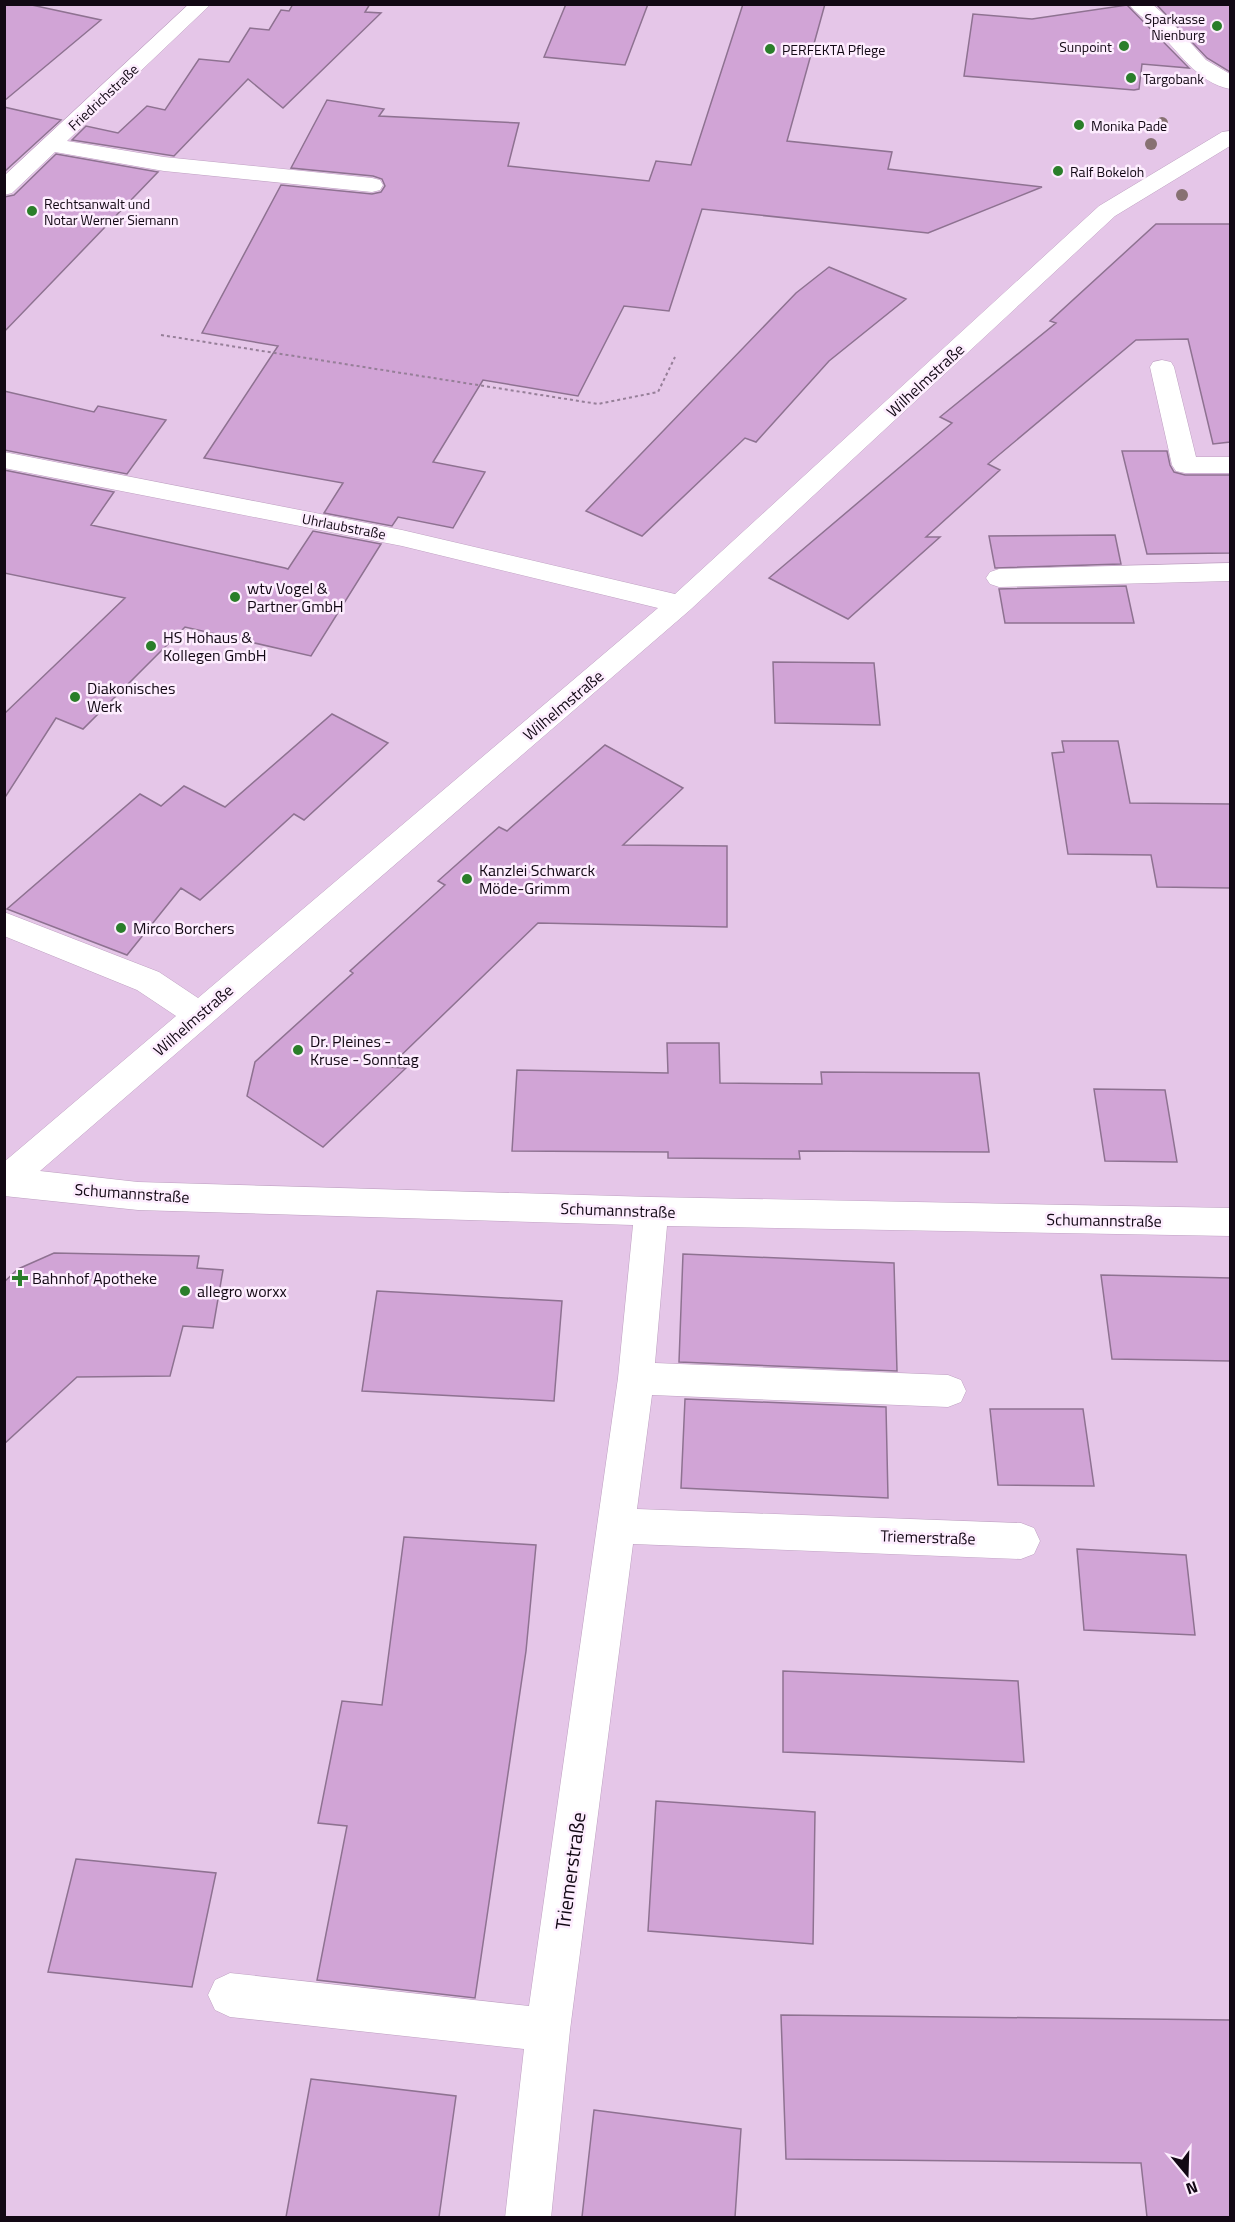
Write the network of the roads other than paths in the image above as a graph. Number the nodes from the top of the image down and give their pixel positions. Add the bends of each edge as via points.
1 (201, 4) edge
2 (1139, 4) edge
3 (1230, 83) edge
4 (1230, 137) edge
5 (51, 145) junction
6 (372, 186) dead end
7 (4, 189) edge
8 (1162, 367) dead end
9 (4, 460) edge
10 (1230, 465) edge
11 (1230, 572) edge
12 (999, 578) dead end
13 (680, 604) junction
14 (4, 923) edge
15 (199, 1014) junction
16 (5, 1181) edge
17 (651, 1211) junction
18 (1230, 1222) edge
19 (636, 1378) junction
20 (948, 1391) dead end
21 (618, 1526) junction
22 (1022, 1540) dead end
23 (230, 1995) dead end
24 (548, 2030) junction
25 (528, 2217) edge

1 - 5 street, Friedrichstraße
2 - 3 street via 1160,21 1198,64
4 - 13 street, Wilhelmstraße via 1107,211
5 - 6 street via 164,164
5 - 7 street, Friedrichstraße
8 - 10 street via 1185,465
9 - 13 street, Uhrlaubstraße via 402,538
11 - 12 street
13 - 15 street, Wilhelmstraße
14 - 15 street via 148,981
15 - 16 street, Wilhelmstraße
16 - 17 street, Schumannstraße via 138,1196
17 - 18 street, Schumannstraße
17 - 19 street, Triemerstraße
19 - 20 street
19 - 21 street, Triemerstraße
21 - 22 street, Triemerstraße
21 - 24 street, Triemerstraße
23 - 24 street
24 - 25 street, Triemerstraße

